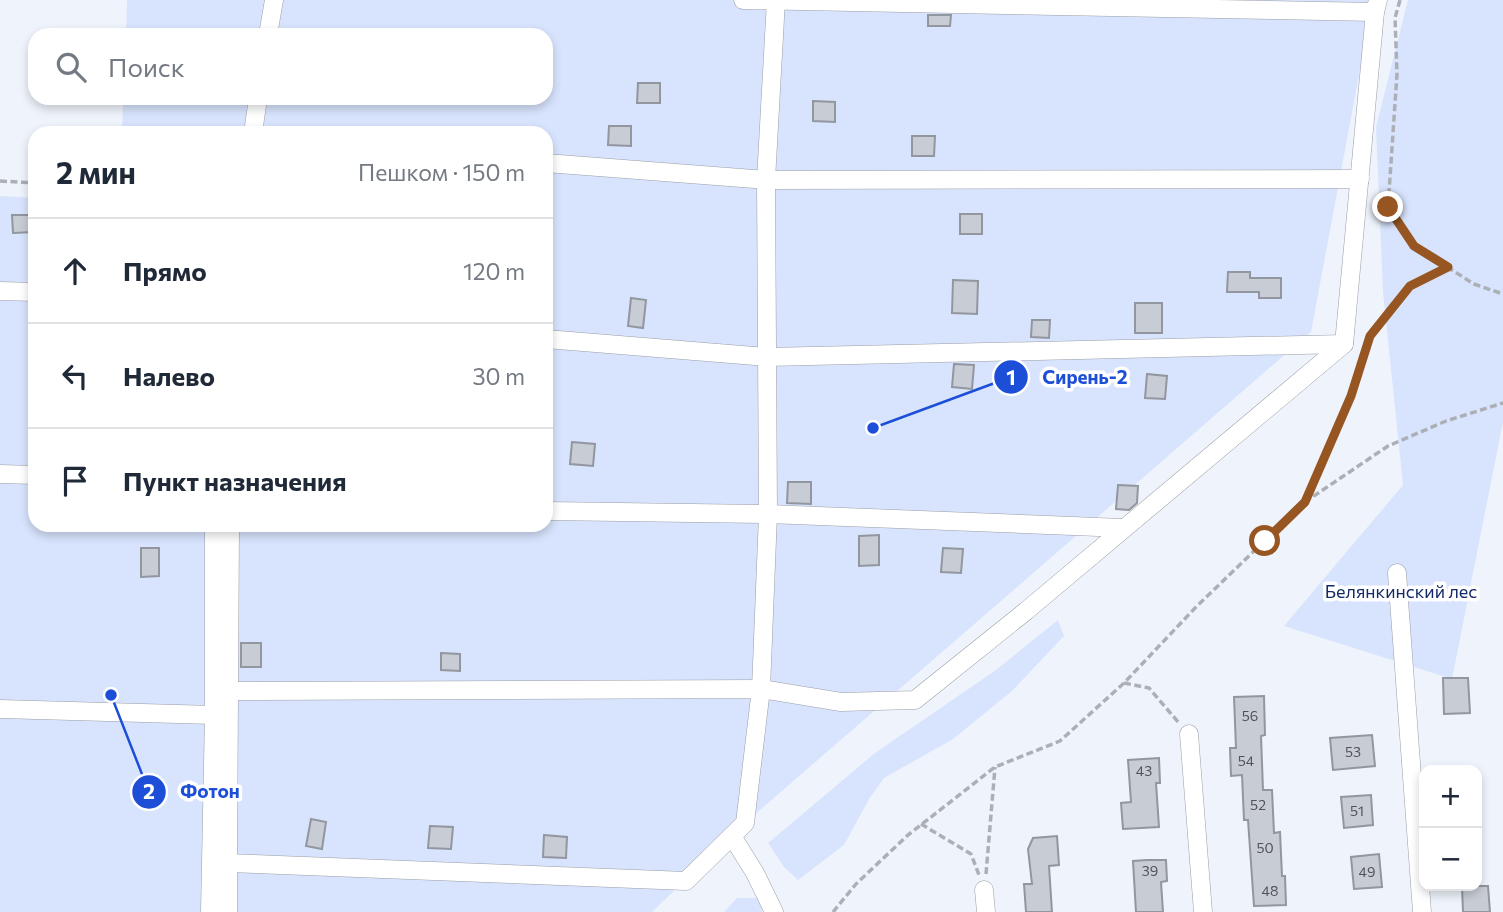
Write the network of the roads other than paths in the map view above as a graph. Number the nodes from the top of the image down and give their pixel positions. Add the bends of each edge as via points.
1 (274, 0) edge
2 (743, 0) edge
3 (776, 1) edge
4 (1376, 6) edge
5 (269, 28) edge
6 (257, 105) edge
7 (254, 126) edge
8 (553, 164) edge
9 (1360, 179) junction
10 (766, 180) junction
11 (0, 291) edge
12 (28, 292) edge
13 (553, 340) edge
14 (1344, 344) junction
15 (767, 357) junction
16 (0, 474) edge
17 (28, 475) edge
18 (553, 511) edge
19 (768, 514) junction
20 (1123, 528) junction
21 (214, 532) edge
22 (230, 532) edge
23 (1397, 573) dead end
24 (761, 689) junction
25 (228, 691) junction
26 (0, 709) edge
27 (214, 715) junction
28 (1189, 734) road end
29 (732, 836) junction
30 (228, 863) junction
31 (984, 890) road end
32 (210, 912) edge
33 (228, 912) edge
34 (774, 912) edge
35 (986, 912) edge
36 (1203, 912) edge
37 (1422, 912) edge

1 - 5 street
2 - 3 street
3 - 4 street
3 - 10 street
4 - 9 street
6 - 7 street
8 - 10 street
9 - 10 street
9 - 14 street
10 - 15 street
11 - 12 street
13 - 15 street
14 - 15 street
14 - 20 street
15 - 19 street
16 - 17 street
18 - 19 street
19 - 20 street
19 - 24 street
20 - 24 street via 915,701 841,702
21 - 27 street
22 - 25 street
23 - 37 street
24 - 25 street
24 - 29 street via 745,823
25 - 30 street
26 - 27 street
27 - 32 street
28 - 36 street
29 - 30 street via 686,881
29 - 34 street
30 - 33 street
31 - 35 street

